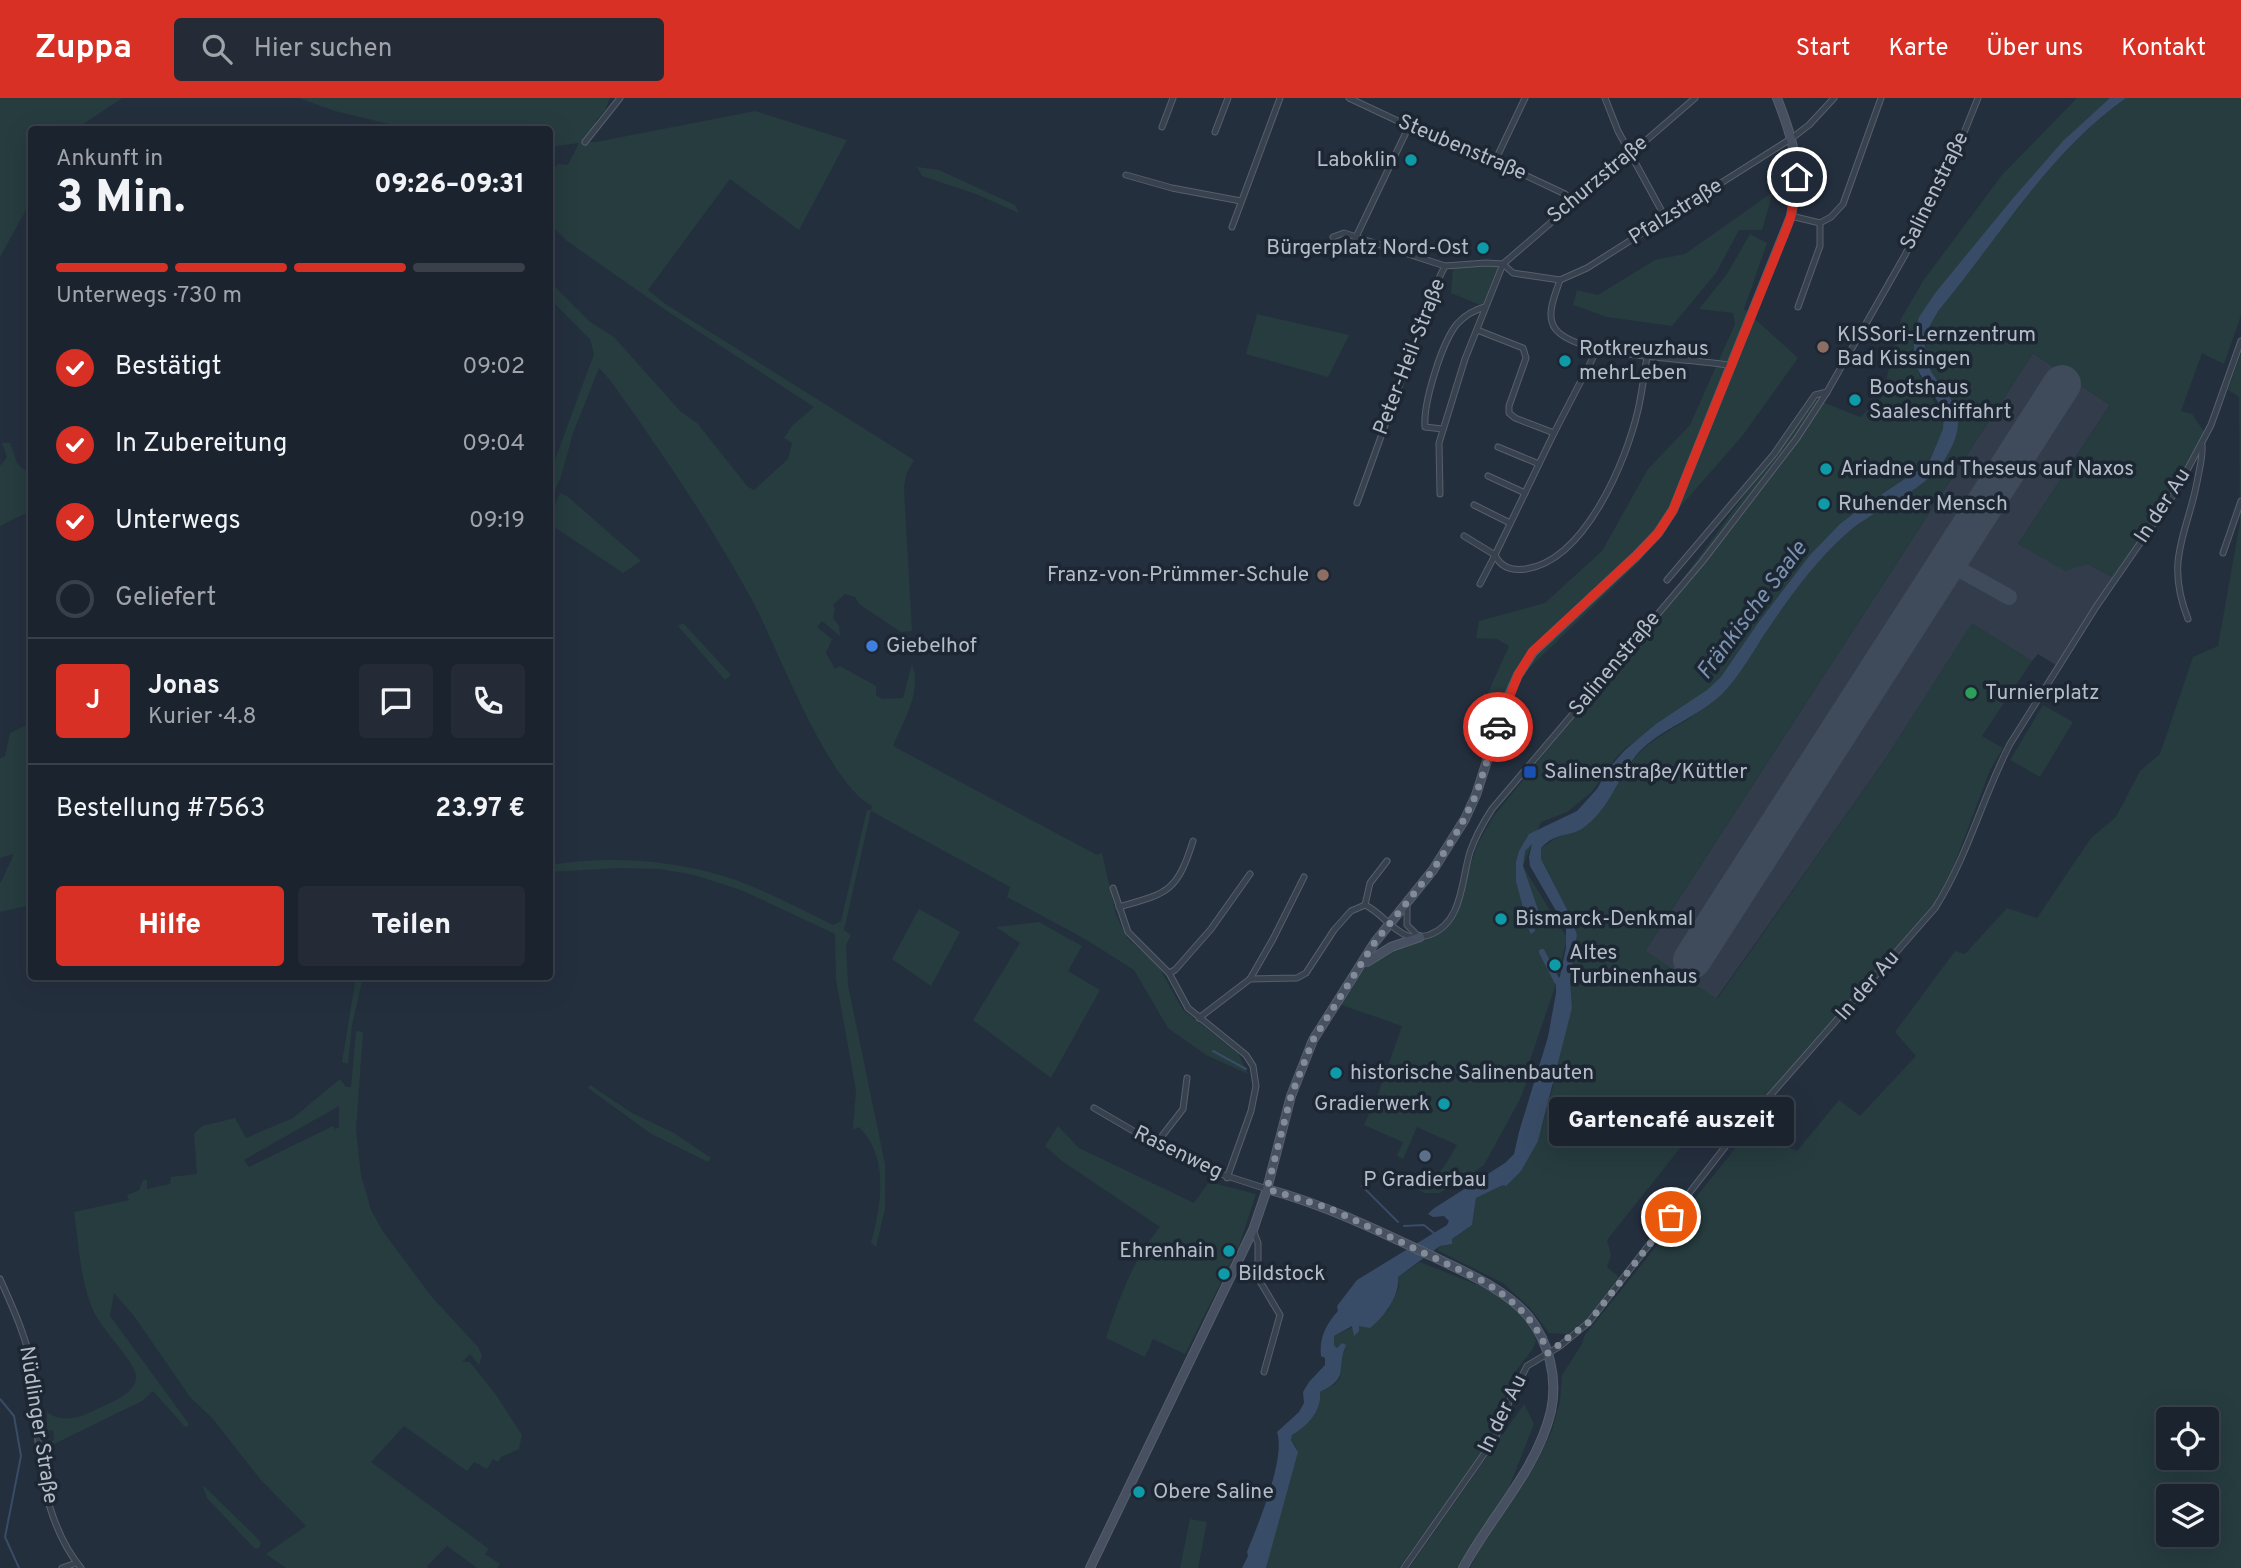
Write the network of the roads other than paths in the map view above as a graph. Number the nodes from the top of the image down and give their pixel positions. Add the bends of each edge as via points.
1 (620, 98) edge
2 (1173, 98) edge
3 (1228, 98) edge
4 (1280, 98) edge
5 (1349, 98) edge
6 (1525, 98) edge
7 (1605, 98) edge
8 (1695, 98) edge
9 (1777, 98) edge
10 (1834, 98) edge
11 (1881, 98) edge
12 (1978, 98) edge
13 (1409, 126) junction
14 (1162, 127) dead end
15 (1215, 132) dead end
16 (1792, 138) junction
17 (585, 142) dead end
18 (1631, 153) junction
19 (1496, 161) junction
20 (1126, 175) dead end
21 (1241, 201) junction
22 (1573, 202) junction
23 (1791, 216) junction
24 (1666, 219) junction
25 (1820, 223) junction
26 (1232, 227) dead end
27 (1333, 237) dead end
28 (1356, 237) junction
29 (1503, 264) junction
30 (1445, 266) junction
31 (1560, 280) junction
32 (1485, 307) junction
33 (1798, 307) dead end
34 (1477, 330) junction
35 (2241, 341) edge
36 (1598, 348) junction
37 (1647, 357) junction
38 (1732, 366) junction
39 (1827, 392) junction
40 (1443, 429) junction
41 (1554, 433) junction
42 (2202, 444) junction
43 (1498, 447) dead end
44 (1539, 464) junction
45 (1488, 476) dead end
46 (1525, 493) junction
47 (1440, 494) dead end
48 (2241, 501) edge
49 (1357, 503) dead end
50 (1474, 505) dead end
51 (1510, 523) junction
52 (1464, 536) dead end
53 (2223, 552) dead end
54 (1495, 555) junction
55 (1667, 580) dead end
56 (1480, 584) dead end
57 (2188, 619) dead end
58 (1193, 841) dead end
59 (1387, 861) dead end
60 (1250, 874) dead end
61 (1304, 877) dead end
62 (1113, 888) dead end
63 (1407, 903) junction
64 (1364, 905) junction
65 (1119, 907) junction
66 (1390, 923) junction
67 (1420, 937) junction
68 (1362, 966) junction
69 (1169, 973) junction
70 (1250, 979) junction
71 (1199, 1018) junction
72 (1187, 1078) dead end
73 (1094, 1108) dead end
74 (1155, 1145) junction
75 (1227, 1178) junction
76 (1267, 1189) junction
77 (1253, 1230) junction
78 (0, 1279) edge
79 (1548, 1353) junction
80 (1264, 1372) dead end
81 (78, 1565) edge
82 (62, 1568) edge
83 (1090, 1568) edge
84 (1404, 1568) edge
85 (1463, 1568) edge

1 - 17 street
2 - 14 street
3 - 15 street
4 - 21 street
5 - 13 street, Steubenstraße
6 - 19 street
7 - 18 street
8 - 18 street, Schurzstraße
9 - 16 main road
10 - 16 street, Pfalzstraße
11 - 25 street via 1843,204
12 - 39 street, Salinenstraße via 1936,194
13 - 19 street, Steubenstraße via 1487,163
13 - 28 street
16 - 23 main road via 1797,177
16 - 24 street, Pfalzstraße
18 - 22 street, Schurzstraße
18 - 24 street
19 - 22 street, Steubenstraße
20 - 21 street
21 - 26 street
22 - 29 street, Schurzstraße
23 - 25 street
23 - 38 main road
24 - 31 street, Pfalzstraße
25 - 33 street via 1820,246
27 - 28 street via 1344,233
28 - 30 street
29 - 30 street, Peter-Heil-Straße
29 - 31 street via 1513,273
29 - 32 street
30 - 49 street, Peter-Heil-Straße
31 - 36 street via 1551,322 1556,331
32 - 34 street
32 - 40 street via 1464,317 1447,339 1424,420 1425,427
34 - 40 street
34 - 41 street via 1526,351 1509,413
35 - 42 street, In der Au
36 - 37 street
36 - 41 street
37 - 38 street
37 - 54 street via 1626,448 1585,527 1560,554 1538,566 1514,570 1504,567
38 - 63 main road via 1673,510 1637,555 1532,652 1506,702 1465,819
39 - 55 street, Salinenstraße via 1815,395 1774,454
39 - 67 street, Salinenstraße via 1730,528 1492,809 1473,843 1456,908 1439,931
40 - 47 street
41 - 44 street
42 - 57 street via 2196,486 2176,557
42 - 79 street, In der Au via 2010,744 1961,863 1928,918 1725,1147 1589,1322
43 - 44 street
44 - 46 street
45 - 46 street
46 - 51 street
48 - 53 street
50 - 51 street
51 - 54 street
52 - 54 street
54 - 56 street
58 - 65 street via 1185,867 1169,889
59 - 64 street via 1370,883
60 - 69 street via 1212,929
61 - 70 street
62 - 65 street
63 - 66 main road
63 - 67 street via 1407,925
64 - 66 street
64 - 70 street via 1351,911 1334,930 1306,973 1297,978
65 - 69 street via 1128,932
66 - 67 street via 1409,936
66 - 68 main road
67 - 68 main road via 1377,954
68 - 76 main road via 1313,1040 1291,1096
69 - 71 street via 1188,1008
70 - 71 street
71 - 75 street via 1246,1055 1253,1066 1256,1086 1251,1111
72 - 74 street via 1183,1109
73 - 74 street, Rasenweg
74 - 75 street, Rasenweg
75 - 76 street, Rasenweg
76 - 77 main road
76 - 79 main road via 1329,1208 1481,1280 1528,1317
77 - 80 street via 1258,1243 1258,1278 1280,1315
77 - 83 main road
78 - 81 street, Nüdlinger Straße via 31,1362 46,1494
79 - 84 street, In der Au via 1527,1366 1496,1437
79 - 85 main road via 1553,1396 1541,1440
81 - 82 street

